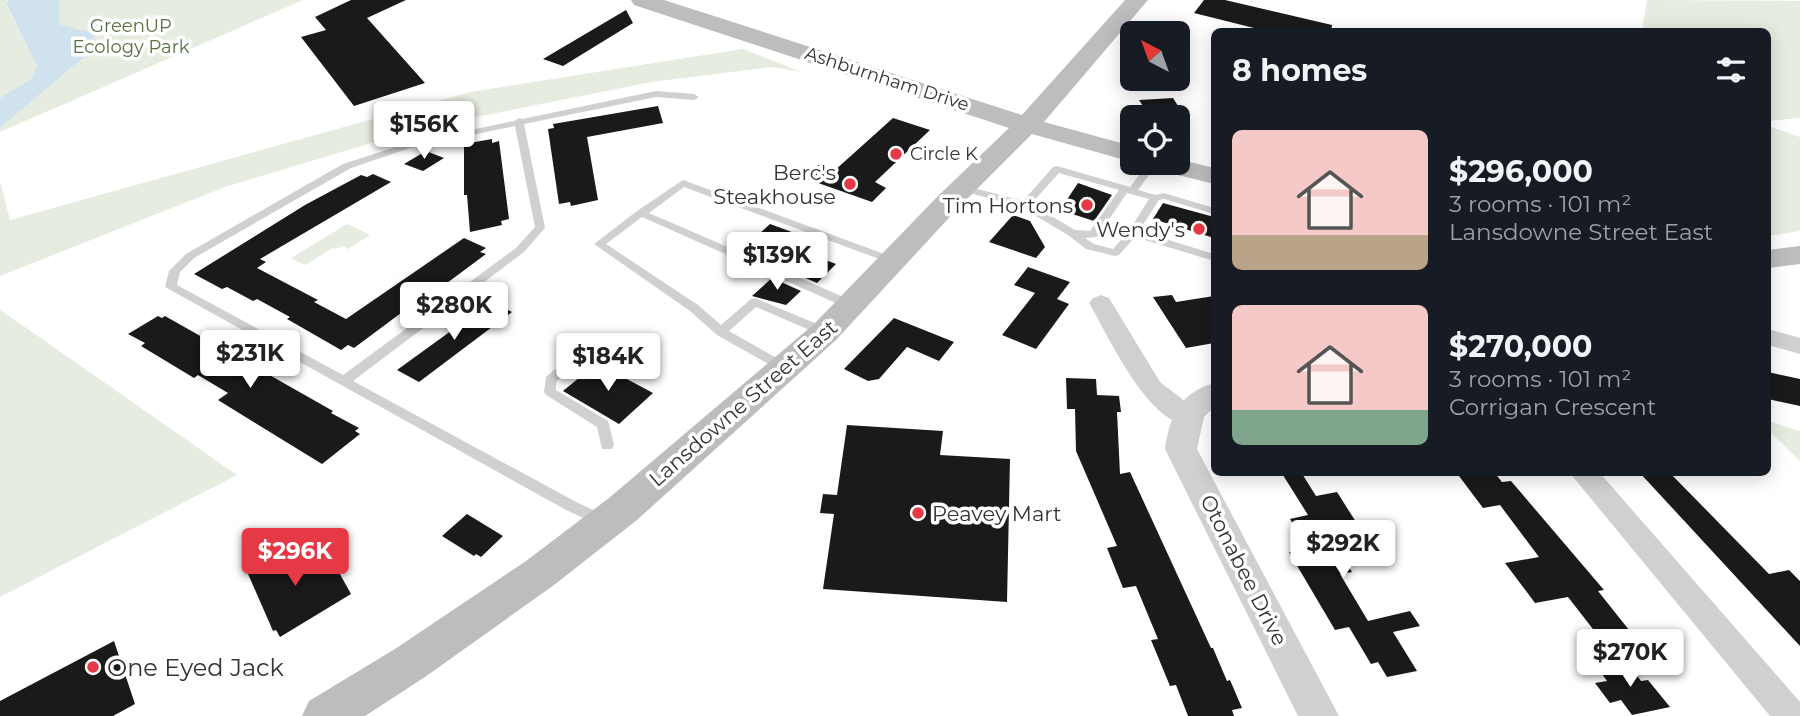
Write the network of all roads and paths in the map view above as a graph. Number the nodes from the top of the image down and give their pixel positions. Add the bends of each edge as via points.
1 (642, 0) edge
2 (1137, 0) edge
3 (694, 97) dead end
4 (519, 121) junction
5 (1027, 125) junction
6 (1120, 151) edge
7 (1190, 170) edge
8 (1142, 175) edge
9 (1211, 175) edge
10 (963, 188) junction
11 (1128, 190) junction
12 (1155, 198) junction
13 (1025, 205) junction
14 (1211, 210) edge
15 (641, 213) junction
16 (1072, 233) junction
17 (1133, 233) junction
18 (1800, 255) edge
19 (1211, 257) edge
20 (1771, 259) edge
21 (895, 261) junction
22 (1101, 303) dead end
23 (851, 306) junction
24 (721, 332) junction
25 (825, 332) junction
26 (1771, 338) edge
27 (1800, 346) edge
28 (641, 347) dead end
29 (783, 367) junction
30 (344, 381) junction
31 (1211, 395) edge
32 (1186, 416) junction
33 (607, 445) dead end
34 (1584, 476) edge
35 (607, 522) junction
36 (325, 716) edge
37 (1319, 716) edge
38 (1791, 716) edge

1 - 5 main road, Ashburnham Drive
2 - 5 main road, Lansdowne Street East
3 - 4 lane via 656,94
4 - 30 lane via 540,228 520,250
4 - 30 lane via 408,145 347,166 190,256 175,271 171,287
5 - 6 main road, Ashburnham Drive
5 - 10 main road, Lansdowne Street East
7 - 9 main road
8 - 11 lane
10 - 13 lane
10 - 21 main road, Lansdowne Street East
11 - 12 lane
11 - 13 lane via 1057,169
11 - 16 lane via 1093,234
12 - 14 lane via 1164,195
12 - 17 lane
13 - 16 lane
15 - 21 lane via 683,183
15 - 23 lane
15 - 24 lane via 599,243
16 - 17 lane via 1090,247 1115,253
17 - 19 lane
18 - 20 main road
21 - 23 main road, Lansdowne Street East
22 - 32 street via 1151,388
23 - 25 main road, Lansdowne Street East
24 - 25 lane via 755,302
24 - 29 lane
25 - 29 main road, Lansdowne Street East
26 - 27 street
28 - 33 lane via 632,353 605,345 582,353 550,380 550,392 603,425
29 - 35 main road, Lansdowne Street East
30 - 35 lane
31 - 32 street
32 - 37 street, Otonabee Drive via 1181,449
34 - 38 street
35 - 36 main road, Lansdowne Street East via 410,663

